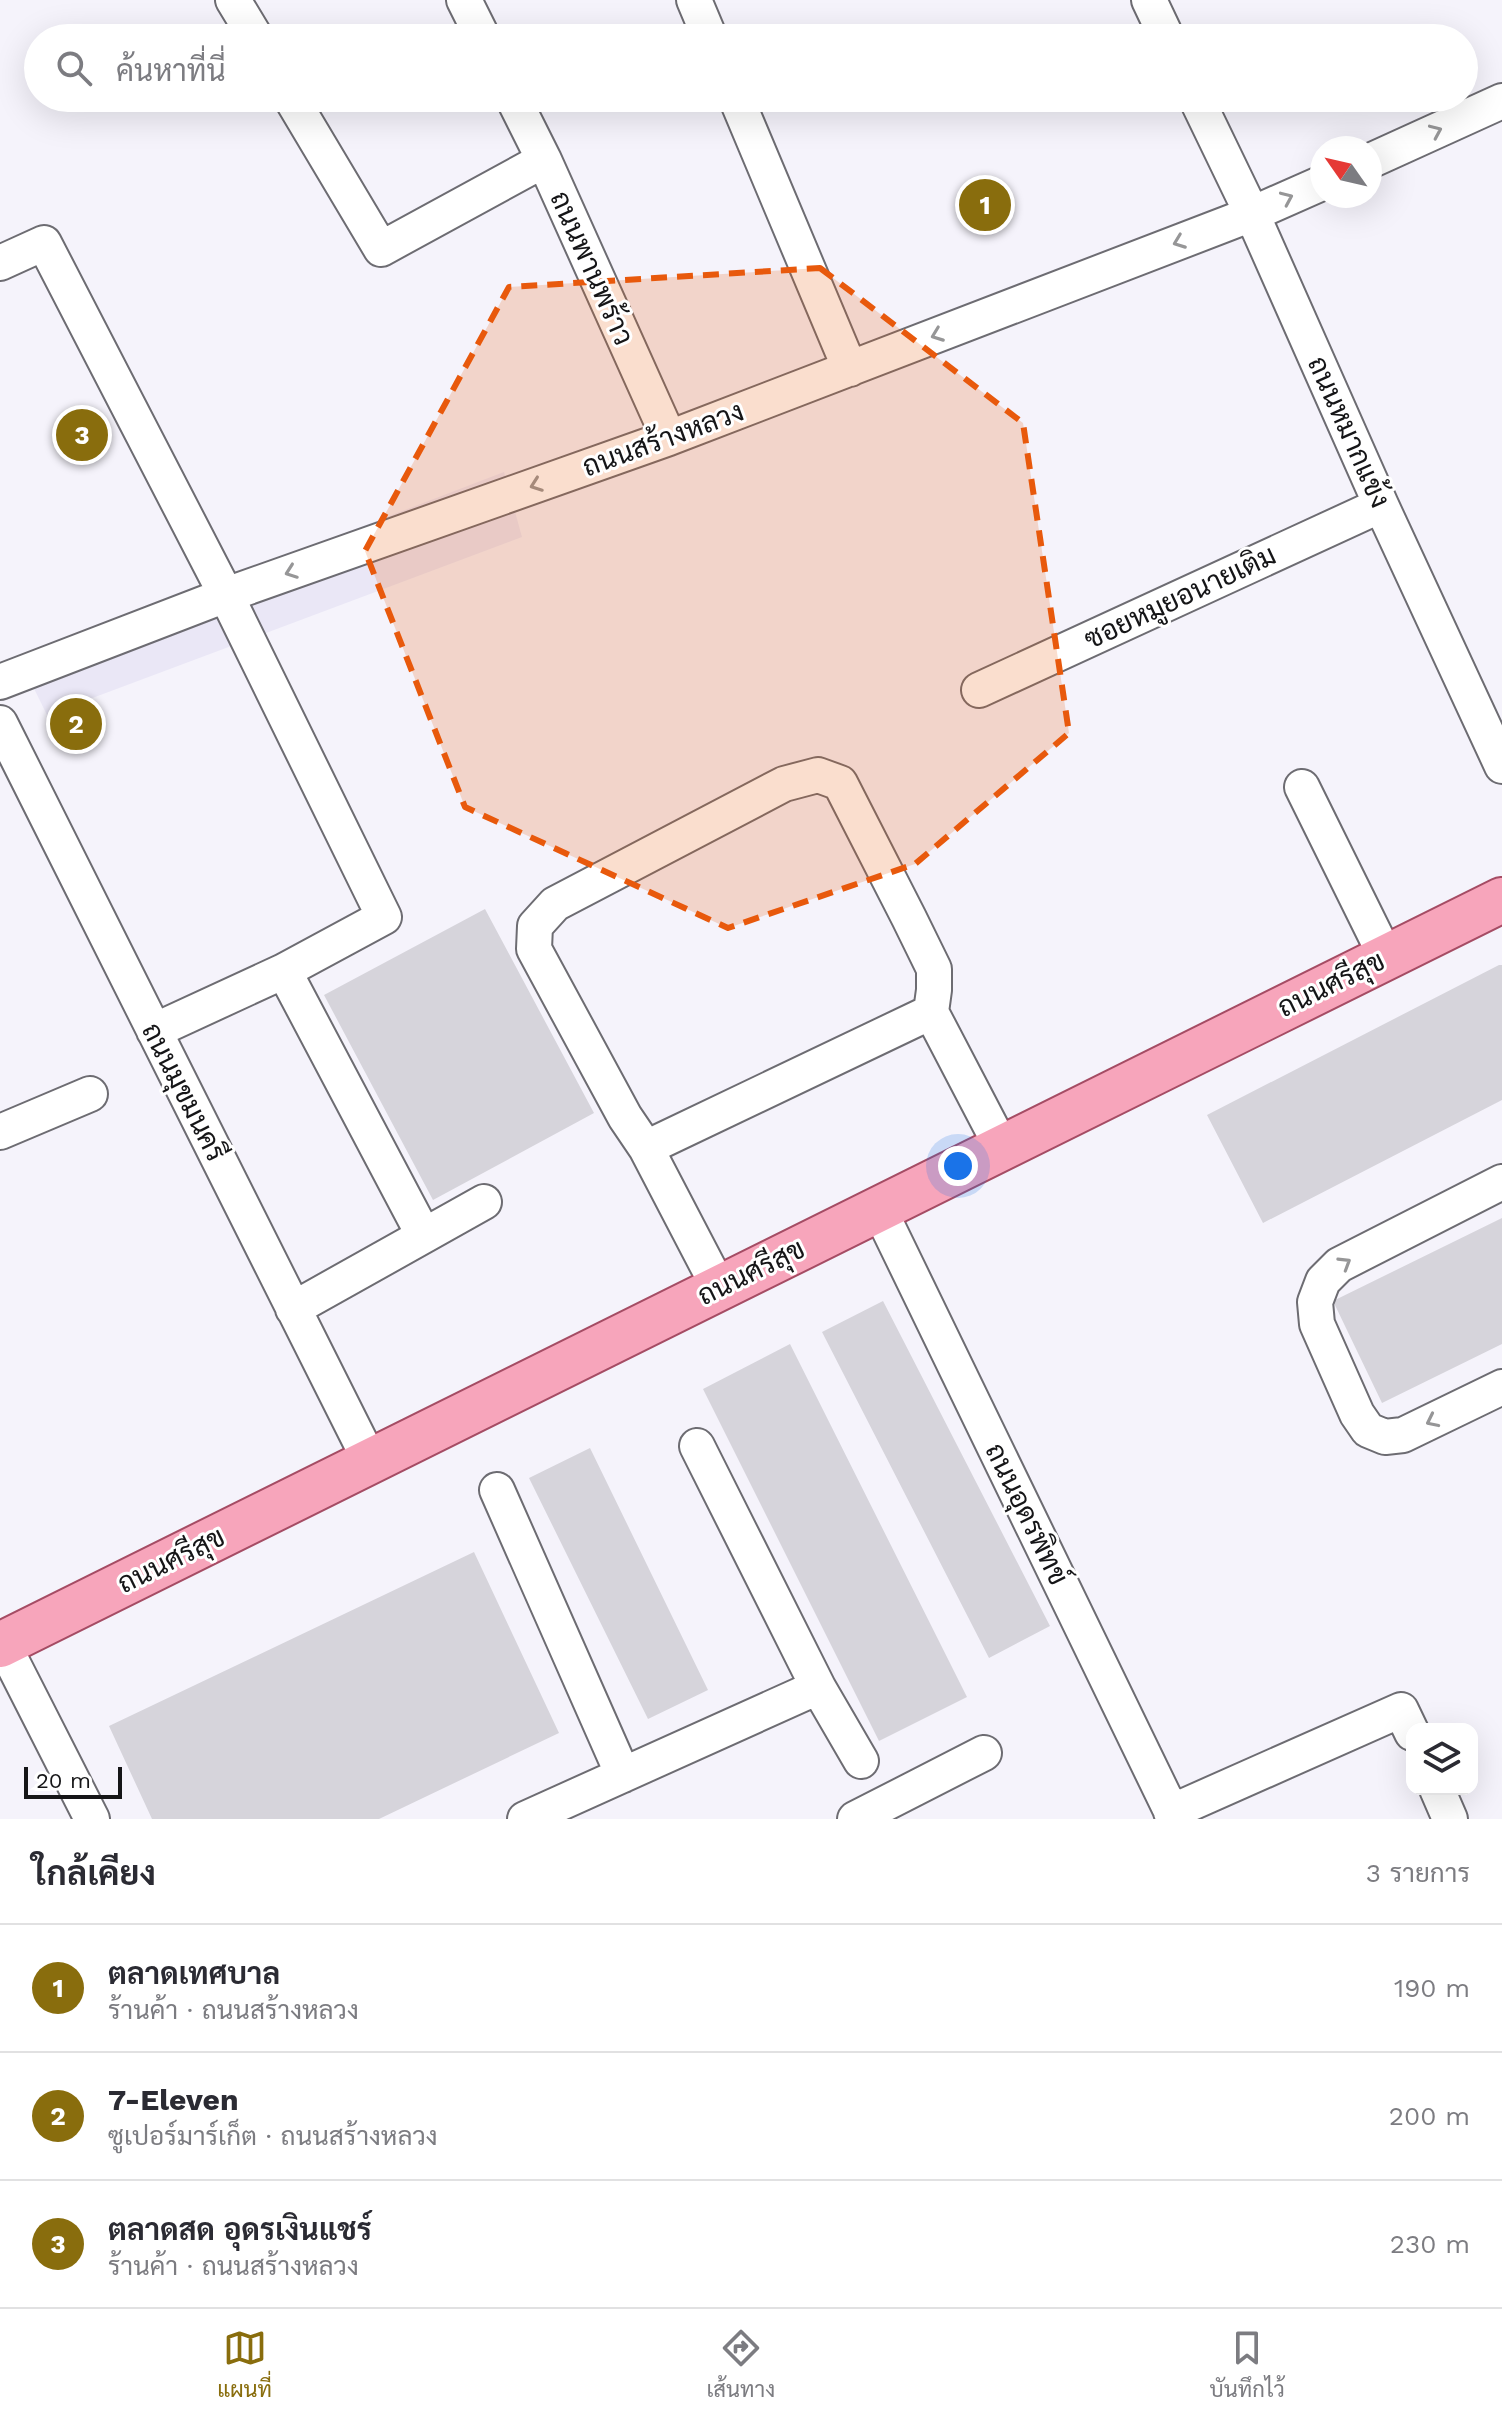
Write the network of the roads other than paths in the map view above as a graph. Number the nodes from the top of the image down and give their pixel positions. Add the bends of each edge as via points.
1 (233, 0) edge
2 (464, 0) edge
3 (694, 0) edge
4 (1149, 0) edge
5 (248, 24) edge
6 (476, 24) edge
7 (704, 24) edge
8 (1160, 24) edge
9 (1502, 101) edge
10 (299, 112) edge
11 (520, 112) edge
12 (742, 112) edge
13 (1203, 112) edge
14 (1478, 112) edge
15 (1478, 112) edge
16 (1382, 156) edge
17 (544, 160) junction
18 (1310, 188) edge
19 (1252, 214) junction
20 (0, 263) edge
21 (850, 369) junction
22 (669, 438) junction
23 (1381, 505) junction
24 (226, 595) junction
25 (0, 682) edge
26 (979, 690) dead end
27 (0, 723) edge
28 (1502, 766) edge
29 (1302, 787) dead end
30 (1502, 900) edge
31 (1386, 957) junction
32 (284, 971) junction
33 (931, 1012) junction
34 (154, 1031) junction
35 (90, 1094) dead end
36 (0, 1132) edge
37 (646, 1148) junction
38 (1002, 1148) junction
39 (1502, 1182) edge
40 (484, 1202) dead end
41 (879, 1209) junction
42 (423, 1234) junction
43 (719, 1288) junction
44 (293, 1309) junction
45 (1502, 1387) edge
46 (697, 1446) dead end
47 (370, 1461) junction
48 (497, 1490) dead end
49 (1, 1645) edge
50 (818, 1687) junction
51 (1407, 1723) edge
52 (984, 1753) dead end
53 (861, 1761) dead end
54 (623, 1775) junction
55 (1440, 1795) edge
56 (1173, 1816) edge
57 (92, 1819) edge
58 (525, 1819) edge
59 (855, 1819) edge
60 (1450, 1819) edge

1 - 5 street
2 - 6 street
3 - 7 street
4 - 8 street
15 -> 9 street
10 - 17 street via 381,249
11 - 17 street, ถนนพานพร้าว
12 - 21 street
13 - 19 street, ถนนหมากแข้ง
16 -> 14 street
17 - 22 street, ถนนพานพร้าว
19 -> 18 street, ถนนสร้างหลวง
19 -> 21 street, ถนนสร้างหลวง
19 - 23 street, ถนนหมากแข้ง
20 - 24 street via 44,243
21 - 22 street, ถนนสร้างหลวง
22 -> 24 street, ถนนสร้างหลวง
23 - 26 street, ซอยหมูยอนายเติม
23 - 28 street, ถนนหมากแข้ง
24 - 25 street, ถนนสร้างหลวง
24 - 32 street via 384,917
27 - 34 street, ถนนมุขมนครี
29 - 31 street
30 - 31 main road, ถนนศรีสุข
31 - 38 main road, ถนนศรีสุข
32 - 34 street
32 - 42 street
33 - 37 street
33 - 37 street via 934,969 840,783 818,775 784,784 555,904 535,926 534,949
33 - 38 street
34 - 44 street, ถนนมุขมนครี
35 - 36 street
37 - 43 street
38 - 41 main road, ถนนศรีสุข
45 -> 39 street via 1403,1435 1385,1437 1368,1430 1317,1324 1315,1302 1323,1281 1339,1265
40 - 42 street
41 - 43 main road, ถนนศรีสุข
41 - 56 street, ถนนอุดรพิทข์
42 - 44 street
43 - 47 main road, ถนนศรีสุข
44 - 47 street, ถนนมุขมนครี
46 - 50 street
47 - 49 main road, ถนนศรีสุข
48 - 54 street
49 - 57 street
50 - 53 street
50 - 54 street
51 - 56 street via 1401,1710
52 - 59 street
54 - 58 street
55 - 60 street

